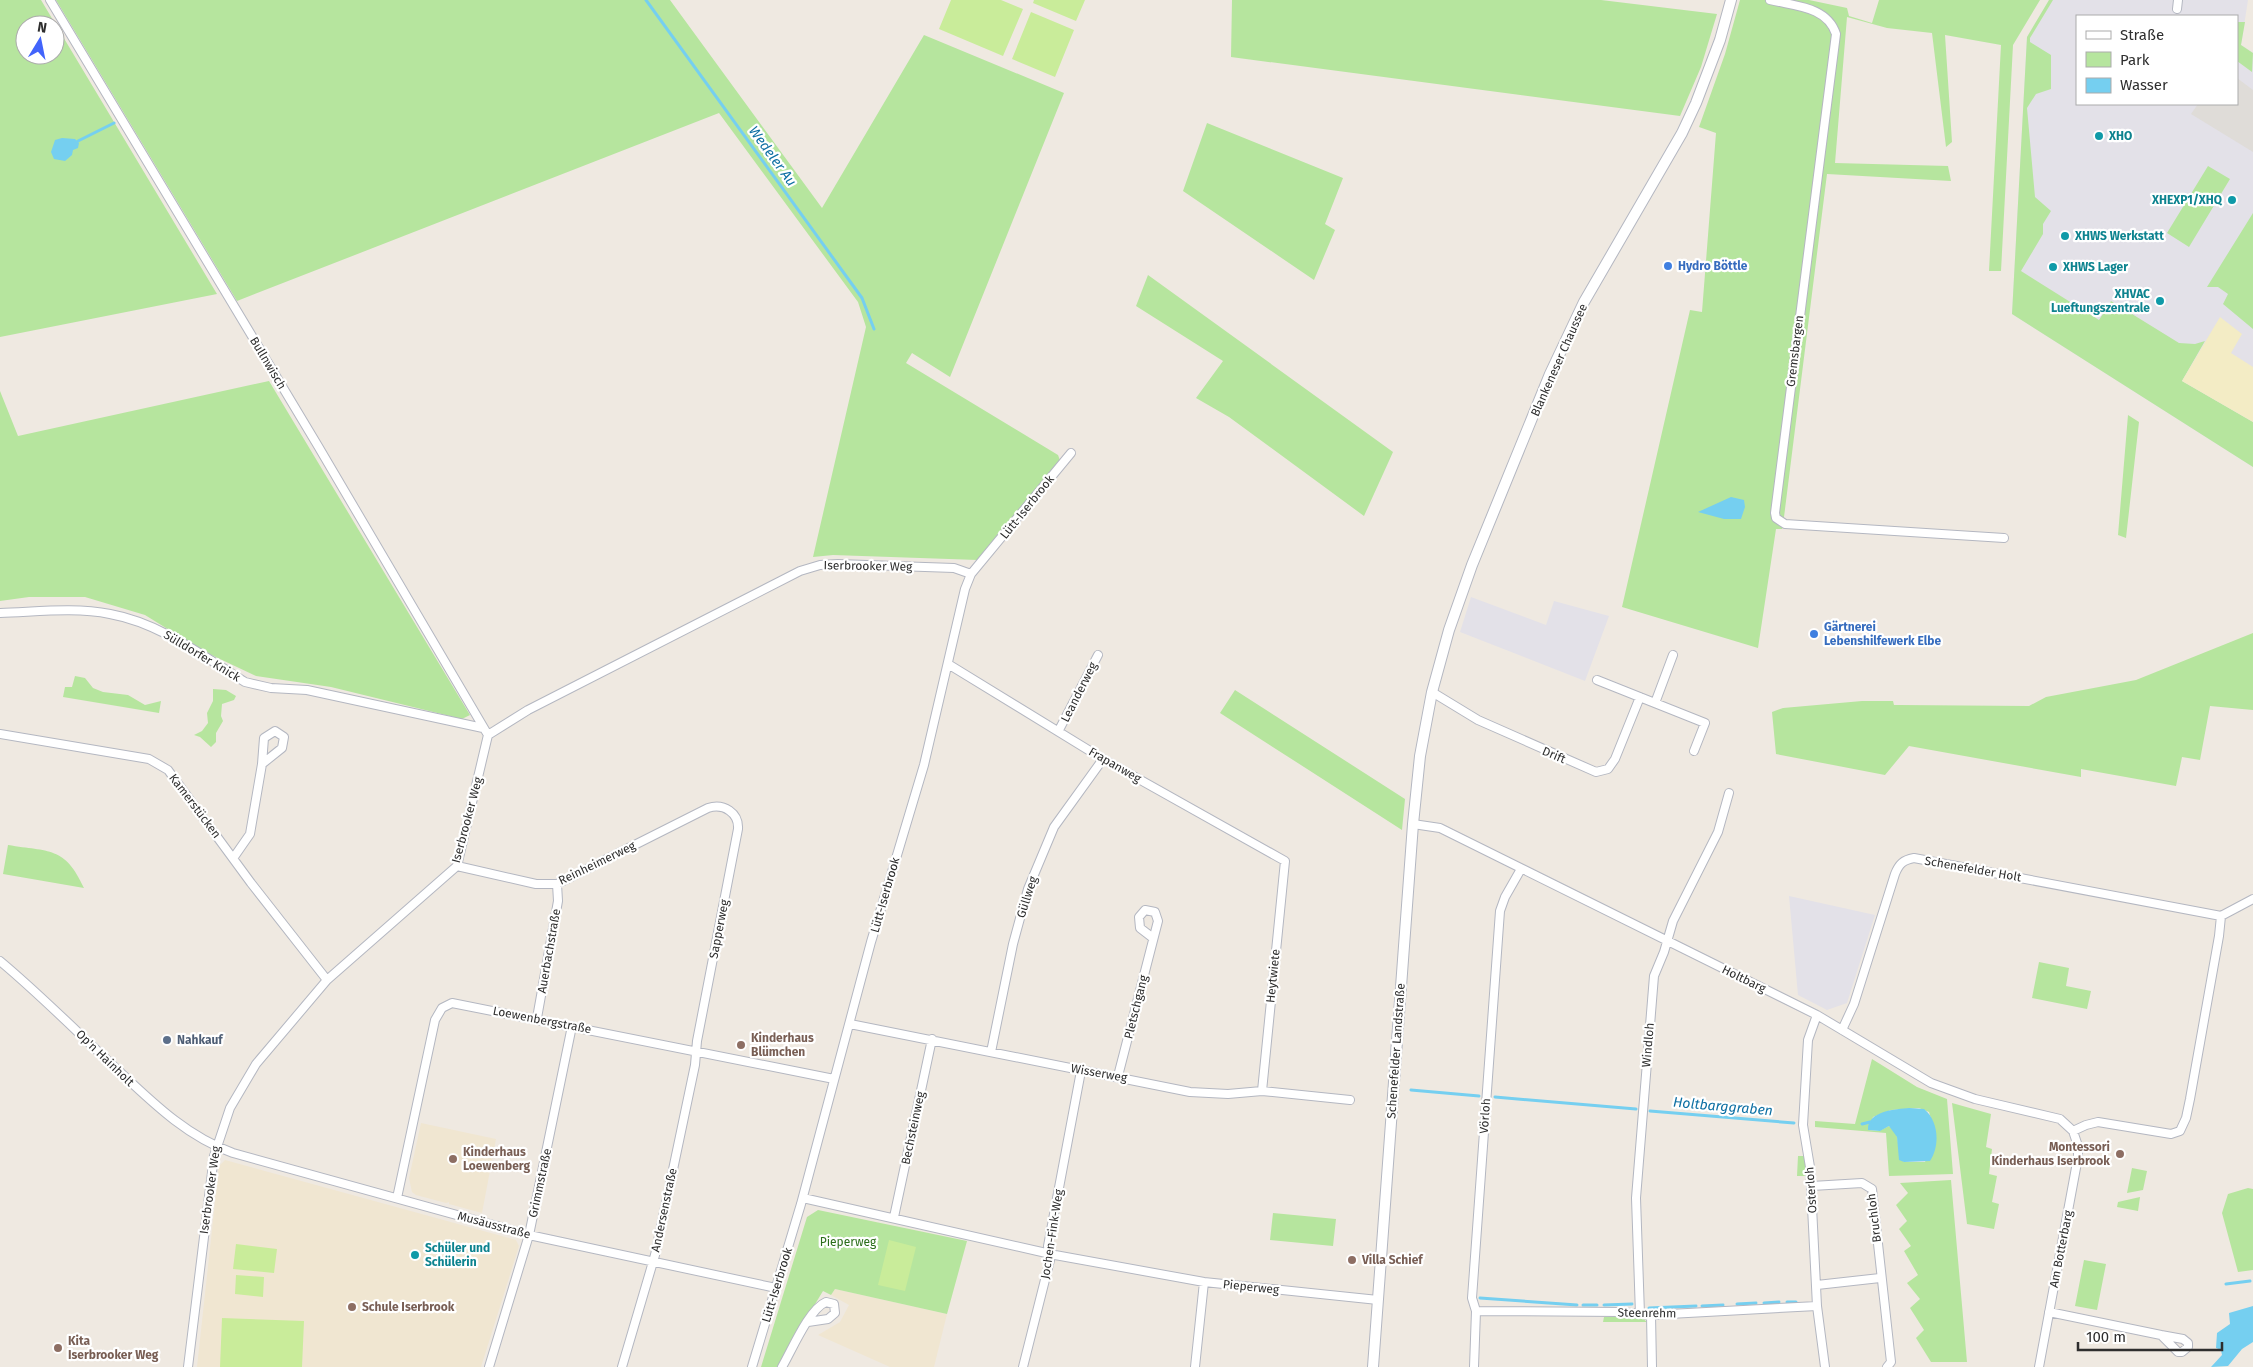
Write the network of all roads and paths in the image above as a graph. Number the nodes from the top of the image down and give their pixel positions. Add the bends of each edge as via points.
1 (50, 0) edge
2 (1731, 0) edge
3 (1770, 0) edge
4 (2178, 0) edge
5 (2177, 9) dead end
6 (1071, 453) dead end
7 (2004, 538) dead end
8 (971, 574) junction
9 (0, 613) edge
10 (1098, 655) dead end
11 (1673, 655) dead end
12 (948, 664) junction
13 (1597, 680) dead end
14 (1432, 692) junction
15 (1640, 697) junction
16 (1655, 703) junction
17 (483, 728) junction
18 (1059, 730) junction
19 (0, 734) edge
20 (488, 735) junction
21 (1424, 735) joint
22 (1694, 751) dead end
23 (1103, 759) junction
24 (262, 764) dead end
25 (1729, 793) dead end
26 (729, 810) joint
27 (1413, 824) junction
28 (234, 857) junction
29 (1284, 861) joint
30 (457, 866) junction
31 (1521, 868) junction
32 (557, 884) junction
33 (2253, 899) edge
34 (2221, 916) junction
35 (1153, 938) dead end
36 (1666, 942) junction
37 (0, 961) edge
38 (327, 980) junction
39 (1816, 1015) junction
40 (537, 1018) junction
41 (850, 1024) junction
42 (572, 1026) junction
43 (1842, 1030) junction
44 (932, 1039) junction
45 (696, 1051) junction
46 (991, 1052) junction
47 (1081, 1071) junction
48 (1118, 1076) junction
49 (834, 1079) junction
50 (1262, 1091) junction
51 (1350, 1100) dead end
52 (2073, 1131) junction
53 (215, 1146) junction
54 (1812, 1186) junction
55 (397, 1198) junction
56 (803, 1198) junction
57 (894, 1217) junction
58 (529, 1235) junction
59 (1049, 1252) junction
60 (653, 1263) junction
61 (1880, 1278) junction
62 (1204, 1282) junction
63 (1817, 1285) junction
64 (776, 1288) junction
65 (1378, 1300) junction
66 (1818, 1306) junction
67 (1476, 1311) junction
68 (2049, 1312) junction
69 (1640, 1314) junction
70 (1651, 1315) junction
71 (808, 1322) dead end
72 (2161, 1335) dead end
73 (188, 1367) edge
74 (490, 1367) edge
75 (622, 1367) edge
76 (752, 1367) edge
77 (782, 1367) edge
78 (1023, 1367) edge
79 (1195, 1367) edge
80 (1373, 1367) edge
81 (1474, 1367) edge
82 (1652, 1367) edge
83 (1825, 1367) edge
84 (1887, 1367) edge
85 (2039, 1367) edge

1 - 17 street, Bullnwisch via 392,570
2 - 14 main road, Blankeneser Chaussee via 1710,69 1682,133 1588,293 1553,368 1460,597
3 - 7 street, Gremsbargen via 1819,12 1828,18 1836,34 1776,518 1785,524
4 - 5 street
6 - 8 street, Lütt-Iserbrook
8 - 12 street, Lütt-Iserbrook via 955,626
8 - 20 street, Iserbrooker Weg via 954,568 838,564 800,571 528,710
9 - 17 street, Sülldorfer Knick via 91,612 127,617 167,634 246,682 307,690
10 - 18 street, Leanderweg
11 - 16 street
12 - 18 street, Frapanweg
12 - 41 street, Lütt-Iserbrook via 924,765
13 - 15 street
14 - 15 street, Drift via 1478,720 1596,772 1608,769 1614,759
14 - 21 main road, Blankeneser Chaussee
15 - 16 street
16 - 22 street via 1705,723
17 - 20 street
18 - 23 street, Frapanweg
19 - 28 street, Kamerstücken via 150,759 161,764
20 - 30 street, Iserbrooker Weg
21 - 27 main road, Schenefelder Landstraße
23 - 29 street, Frapanweg
23 - 46 street, Güllweg via 1054,827 1028,889
24 - 28 street via 250,834
25 - 36 street, Windloh via 1718,832 1673,920
26 - 32 street, Reinheimerweg via 713,807 700,812
26 - 45 street, Sapperweg via 738,820 738,829
27 - 31 street, Holtbarg via 1440,828
27 - 65 main road, Schenefelder Landstraße
28 - 38 street, Kamerstücken
29 - 50 street, Heytwiete
30 - 32 street, Reinheimerweg via 536,884
30 - 38 street, Iserbrooker Weg
31 - 36 street, Holtbarg
31 - 67 street, Vörloh via 1500,911 1472,1298
32 - 40 street, Auerbachstraße via 558,901
33 - 34 street
34 - 43 street, Schenefelder Holt via 1907,859 1898,868 1854,1004
34 - 52 street via 2188,1108 2180,1131 2171,1134 2098,1122
35 - 48 street, Pletschgang
36 - 39 street, Holtbarg
36 - 69 street, Windloh via 1653,984 1638,1179
37 - 53 street, Op'n Hainholt via 150,1100 194,1136
38 - 53 street, Iserbrooker Weg via 247,1077
39 - 43 street, Holtbarg
39 - 54 street, Osterloh via 1808,1040 1803,1116
40 - 42 street, Loewenbergstraße
40 - 55 street, Loewenbergstraße via 458,1004 446,1005 439,1011
41 - 44 street, Wisserweg
41 - 49 street, Lütt-Iserbrook
42 - 45 street, Loewenbergstraße
42 - 58 street, Grimmstraße
43 - 52 street, Holtbarg via 1931,1083 1976,1100 2054,1116
44 - 46 street, Wisserweg
44 - 57 street, Bechsteinweg
45 - 49 street, Loewenbergstraße
45 - 60 street, Andersenstraße
46 - 47 street, Wisserweg
47 - 48 street, Wisserweg
47 - 59 street, Jochen-Fink-Weg
48 - 50 street, Wisserweg via 1190,1092 1228,1094
49 - 56 street, Lütt-Iserbrook
50 - 51 street, Wisserweg
52 - 68 street, Am Botterbarg via 2078,1157
53 - 55 street, Musäusstraße
53 - 73 street, Iserbrooker Weg
54 - 61 street, Bruchloh via 1862,1183 1870,1186
54 - 63 street, Osterloh
55 - 58 street, Musäusstraße
56 - 57 street, Pieperweg
56 - 64 street, Lütt-Iserbrook
57 - 59 street, Pieperweg
58 - 60 street, Musäusstraße
58 - 74 street, Grimmstraße
59 - 62 street, Pieperweg
59 - 78 street, Jochen-Fink-Weg via 1050,1260
60 - 64 street, Musäusstraße
60 - 75 street, Andersenstraße
61 - 63 street
61 - 84 street, Bruchloh via 1891,1362
62 - 65 street, Pieperweg
62 - 79 street
63 - 66 street, Osterloh
64 - 76 street, Lütt-Iserbrook
65 - 80 main road, Schenefelder Landstraße
66 - 70 street, Steenrehm
66 - 83 street, Osterloh
67 - 69 street, Steenrehm
67 - 81 street, Vörloh
68 - 72 street
68 - 85 street, Am Botterbarg
69 - 70 street, Steenrehm
70 - 82 street
71 - 77 street

